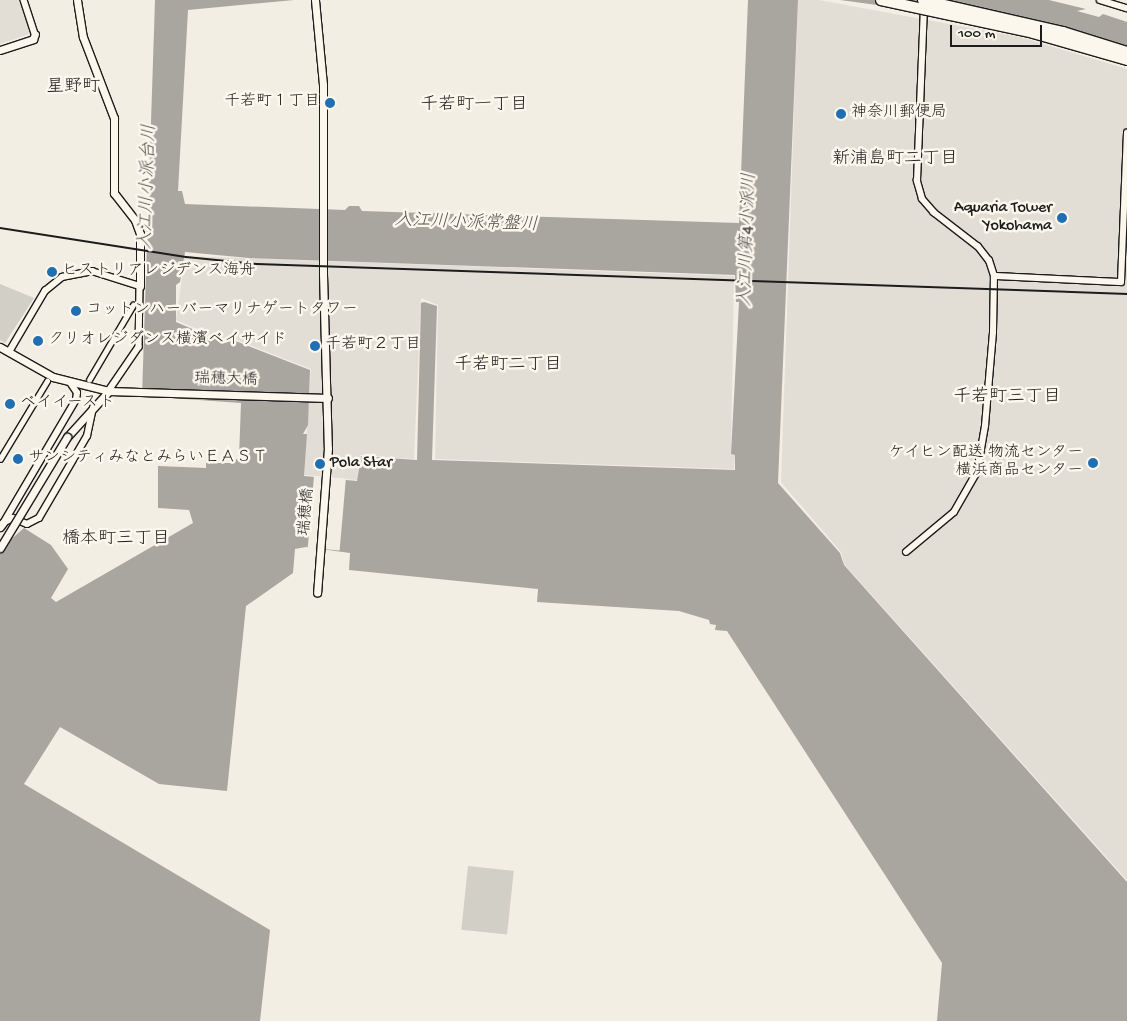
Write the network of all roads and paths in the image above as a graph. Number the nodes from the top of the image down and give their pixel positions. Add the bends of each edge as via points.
1 (24, 0) edge
2 (77, 0) edge
3 (315, 0) edge
4 (881, 0) edge
5 (924, 0) edge
6 (1100, 0) edge
7 (1127, 8) edge
8 (34, 34) joint
9 (0, 50) edge
10 (1127, 52) edge
11 (1127, 60) edge
12 (1127, 133) edge
13 (994, 276) junction
14 (140, 286) junction
15 (133, 305) dead end
16 (0, 347) edge
17 (9, 352) junction
18 (89, 380) dead end
19 (47, 381) dead end
20 (71, 384) junction
21 (109, 391) junction
22 (328, 398) junction
23 (93, 406) junction
24 (0, 460) edge
25 (12, 507) junction
26 (13, 518) junction
27 (1, 525) edge
28 (0, 548) edge
29 (906, 552) dead end
30 (317, 593) dead end

1 - 8 street
2 - 14 street via 83,37 112,105 115,125 112,182 117,201 135,220 140,234
3 - 22 street, 瑞穂橋 via 323,86 323,259
4 - 11 highway, bridge via 1033,33
5 - 10 highway, bridge via 1062,32
5 - 13 street, bridge via 917,181 922,199 934,213 978,247 989,261
6 - 7 street
8 - 9 street via 33,39
12 - 13 street via 1121,282
13 - 29 street via 990,377 977,472 954,512
14 - 17 street via 92,271 62,277 45,291
14 - 21 street via 137,352
15 - 18 street
16 - 17 street
17 - 20 street
19 - 24 street
20 - 21 street
20 - 25 street via 77,394 76,400
21 - 22 street, 瑞穂大橋
21 - 23 street
22 - 30 street, 瑞穂橋
23 - 26 street via 87,436 39,518 27,524
23 - 28 street, bridge via 67,438
25 - 26 street
25 - 27 street
26 - 27 street

